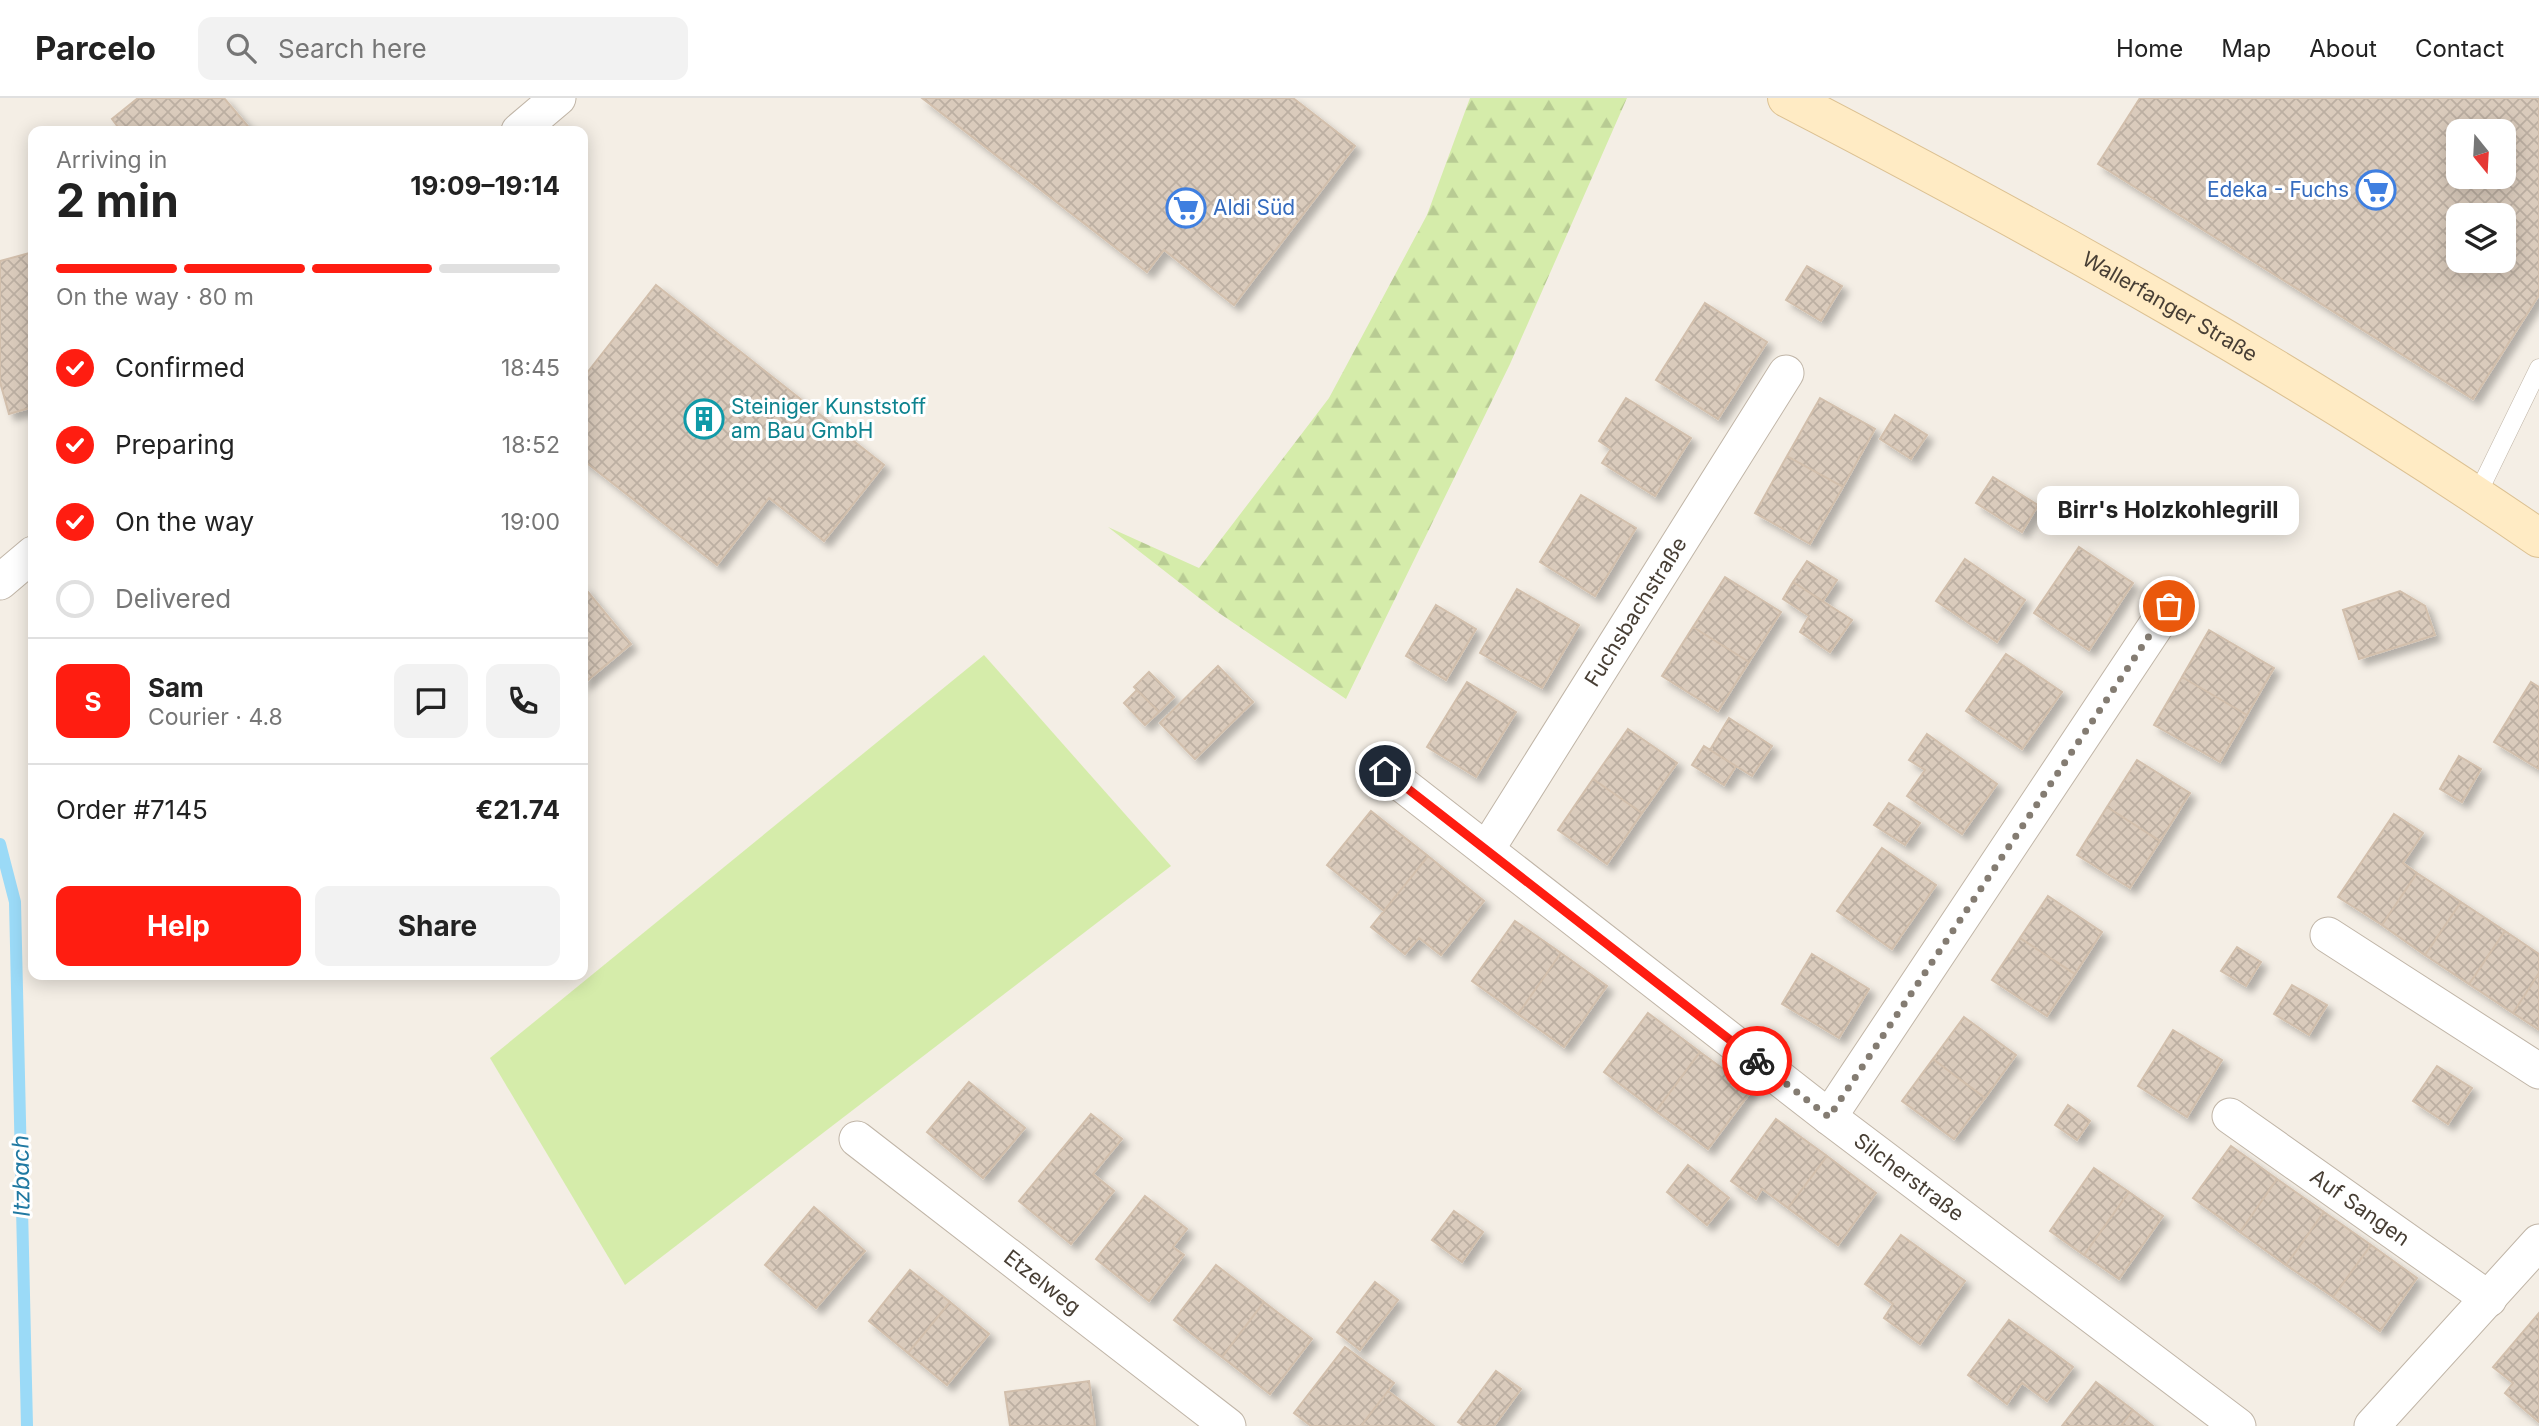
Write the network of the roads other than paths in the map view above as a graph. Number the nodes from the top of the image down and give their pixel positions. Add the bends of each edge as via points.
1 (558, 98) edge
2 (1787, 98) edge
3 (525, 126) edge
4 (2539, 368) edge
5 (1786, 373) dead end
6 (2477, 495) junction
7 (2539, 538) edge
8 (28, 558) edge
9 (0, 582) edge
10 (2169, 606) dead end
11 (1385, 771) dead end
12 (1487, 849) junction
13 (2328, 935) dead end
14 (2539, 1071) edge
15 (2230, 1116) dead end
16 (1829, 1117) junction
17 (858, 1139) dead end
18 (2539, 1242) edge
19 (2489, 1299) junction
20 (1228, 1426) edge
21 (2238, 1426) edge
22 (2372, 1426) edge

1 - 3 street
2 - 6 main road, Wallerfanger Straße via 2001,209 2236,342
4 - 6 lane
5 - 12 street, Fuchsbachstraße
6 - 7 main road, Wallerfanger Straße
8 - 9 street
10 - 16 street
11 - 12 street, Silcherstraße
12 - 16 street, Silcherstraße
13 - 14 street
15 - 19 street, Auf Sangen
16 - 21 street, Silcherstraße
17 - 20 street, Etzelweg
18 - 19 street
19 - 22 street

